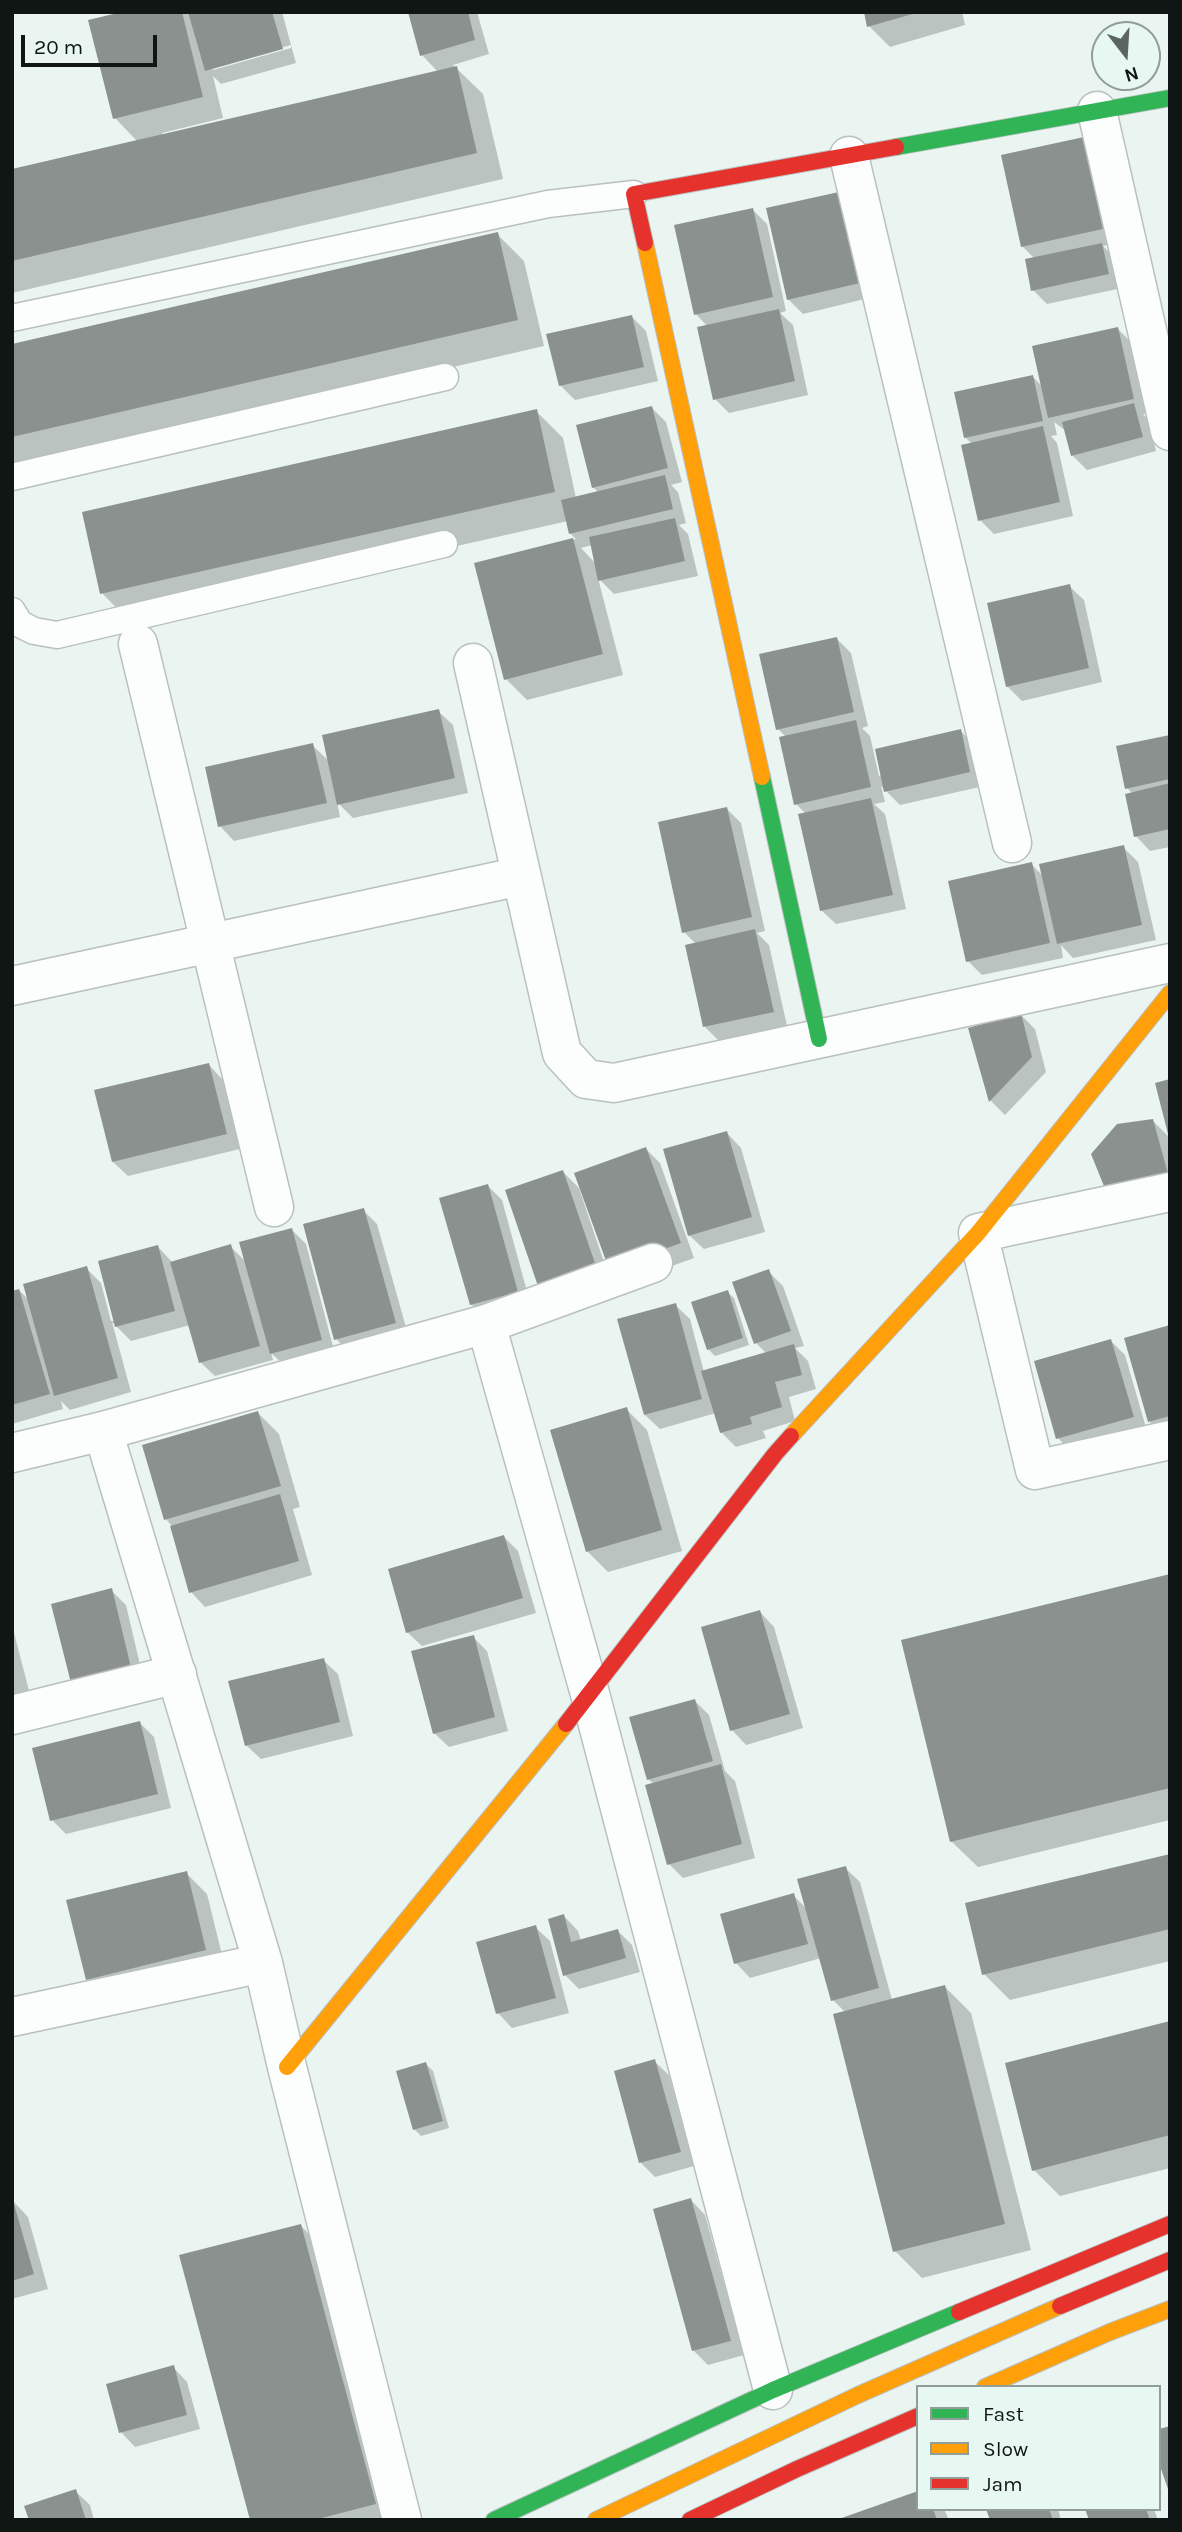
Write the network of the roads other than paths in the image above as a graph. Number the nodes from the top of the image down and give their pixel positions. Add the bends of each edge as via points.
1 (1170, 98) edge
2 (1097, 111) junction
3 (849, 156) junction
4 (634, 194) junction
5 (12, 318) edge
6 (445, 377) dead end
7 (1170, 431) edge
8 (12, 477) edge
9 (444, 544) dead end
10 (12, 611) edge
11 (138, 644) dead end
12 (472, 663) dead end
13 (1012, 843) dead end
14 (521, 876) junction
15 (210, 944) junction
16 (1170, 963) edge
17 (12, 986) edge
18 (1170, 993) edge
19 (819, 1039) junction
20 (1170, 1192) edge
21 (274, 1208) dead end
22 (978, 1233) junction
23 (653, 1264) dead end
24 (486, 1324) junction
25 (103, 1431) junction
26 (1170, 1440) edge
27 (12, 1452) edge
28 (177, 1674) junction
29 (590, 1694) junction
30 (12, 1715) edge
31 (263, 1963) junction
32 (12, 2017) edge
33 (287, 2067) junction
34 (1170, 2224) edge
35 (1170, 2260) edge
36 (1170, 2309) edge
37 (990, 2385) edge
38 (774, 2390) junction
39 (916, 2417) edge
40 (402, 2520) edge
41 (494, 2520) edge
42 (596, 2520) edge
43 (690, 2520) edge

1 - 2 main road
2 - 3 main road
2 - 7 street
3 - 4 main road
3 - 13 street
4 - 5 lane via 548,204
4 - 19 main road
6 - 8 lane
9 - 10 lane via 57,635 20,624
11 - 15 street
12 - 14 street
14 - 15 street
14 - 19 street via 562,1053 586,1079 614,1083
15 - 17 street
15 - 21 street
16 - 19 street
18 - 22 main road
20 - 22 street
22 - 26 street via 1035,1470
22 - 29 main road via 775,1454
23 - 24 street
24 - 25 street
24 - 29 street
25 - 27 street
25 - 28 street
28 - 30 street
28 - 31 street
29 - 33 main road
29 - 38 street
31 - 32 street
31 - 33 street
33 - 40 street
34 - 38 main road
35 - 42 main road via 858,2395
36 - 37 main road
38 - 41 main road
39 - 43 main road

